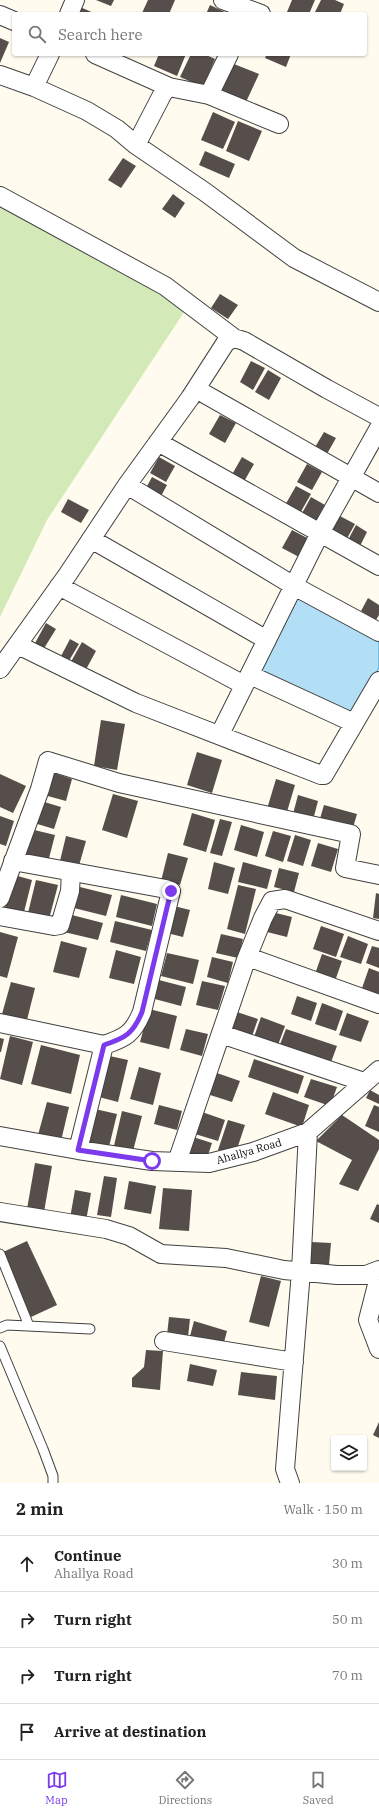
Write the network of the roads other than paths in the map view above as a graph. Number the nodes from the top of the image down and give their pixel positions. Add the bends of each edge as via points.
1 (75, 0) edge
2 (223, 0) edge
3 (253, 9) edge
4 (70, 12) edge
5 (0, 15) edge
6 (12, 20) edge
7 (49, 56) edge
8 (99, 56) edge
9 (228, 56) edge
10 (0, 75) edge
11 (34, 87) junction
12 (169, 87) junction
13 (209, 95) junction
14 (279, 124) dead end
15 (136, 145) junction
16 (0, 196) edge
17 (379, 302) edge
18 (234, 338) junction
19 (196, 389) junction
20 (379, 417) edge
21 (379, 428) edge
22 (158, 442) junction
23 (351, 477) junction
24 (127, 485) junction
25 (379, 493) edge
26 (320, 533) junction
27 (91, 539) junction
28 (379, 566) edge
29 (59, 586) junction
30 (294, 586) junction
31 (379, 632) edge
32 (267, 640) junction
33 (18, 645) junction
34 (0, 669) edge
35 (247, 680) junction
36 (379, 683) edge
37 (354, 723) junction
38 (220, 734) junction
39 (13, 861) junction
40 (71, 872) junction
41 (379, 875) edge
42 (0, 898) edge
43 (0, 916) edge
44 (379, 931) edge
45 (248, 957) junction
46 (379, 1004) edge
47 (0, 1023) edge
48 (221, 1034) junction
49 (104, 1045) junction
50 (379, 1070) edge
51 (364, 1082) junction
52 (308, 1132) junction
53 (0, 1136) edge
54 (78, 1150) junction
55 (177, 1162) junction
56 (0, 1212) edge
57 (0, 1254) edge
58 (379, 1270) edge
59 (301, 1271) junction
60 (379, 1277) edge
61 (29, 1326) junction
62 (0, 1328) edge
63 (90, 1329) dead end
64 (164, 1341) dead end
65 (0, 1346) edge
66 (379, 1350) edge
67 (294, 1362) junction
68 (284, 1478) edge
69 (53, 1483) edge

1 - 4 street
2 - 3 street
5 - 6 street
7 - 11 street
8 - 12 street
9 - 13 street
10 - 11 street
11 - 15 street via 87,111 117,129
12 - 13 street
12 - 15 street via 163,93
13 - 14 street
15 - 17 street via 294,258
16 - 18 street via 166,286
18 - 19 street via 226,342
18 - 20 street via 244,341
19 - 22 street
19 - 23 street
21 - 23 street
22 - 24 street
22 - 26 street
23 - 25 street
23 - 26 street
24 - 27 street
24 - 30 street
26 - 28 street
26 - 30 street
27 - 29 street
27 - 32 street
29 - 33 street
29 - 35 street
30 - 31 street
30 - 32 street
32 - 35 street
33 - 34 street
33 - 38 street via 136,703
35 - 37 street
35 - 38 street
36 - 37 street
37 - 38 street via 324,775
39 - 40 street
39 - 41 street via 48,761 126,785 351,834 345,868
39 - 42 street
40 - 43 street via 70,891 60,925
40 - 49 street via 166,888 171,891 150,983 137,1025 131,1033
44 - 45 street via 285,898 272,901
45 - 46 street
45 - 48 street
47 - 49 street
48 - 51 street
48 - 55 street
49 - 54 street
50 - 51 street, Ahallya Road
51 - 52 street, Ahallya Road
52 - 55 street, Ahallya Road via 253,1152 209,1163
52 - 59 street
53 - 54 street, Ahallya Road
54 - 55 street, Ahallya Road via 152,1161
56 - 59 street via 106,1229 129,1236 161,1254 226,1258
57 - 61 lane
58 - 59 street via 366,1275
59 - 67 street
60 - 66 street via 368,1320
61 - 62 lane via 7,1325
61 - 63 lane
64 - 67 street
65 - 69 lane via 44,1449
67 - 68 street

